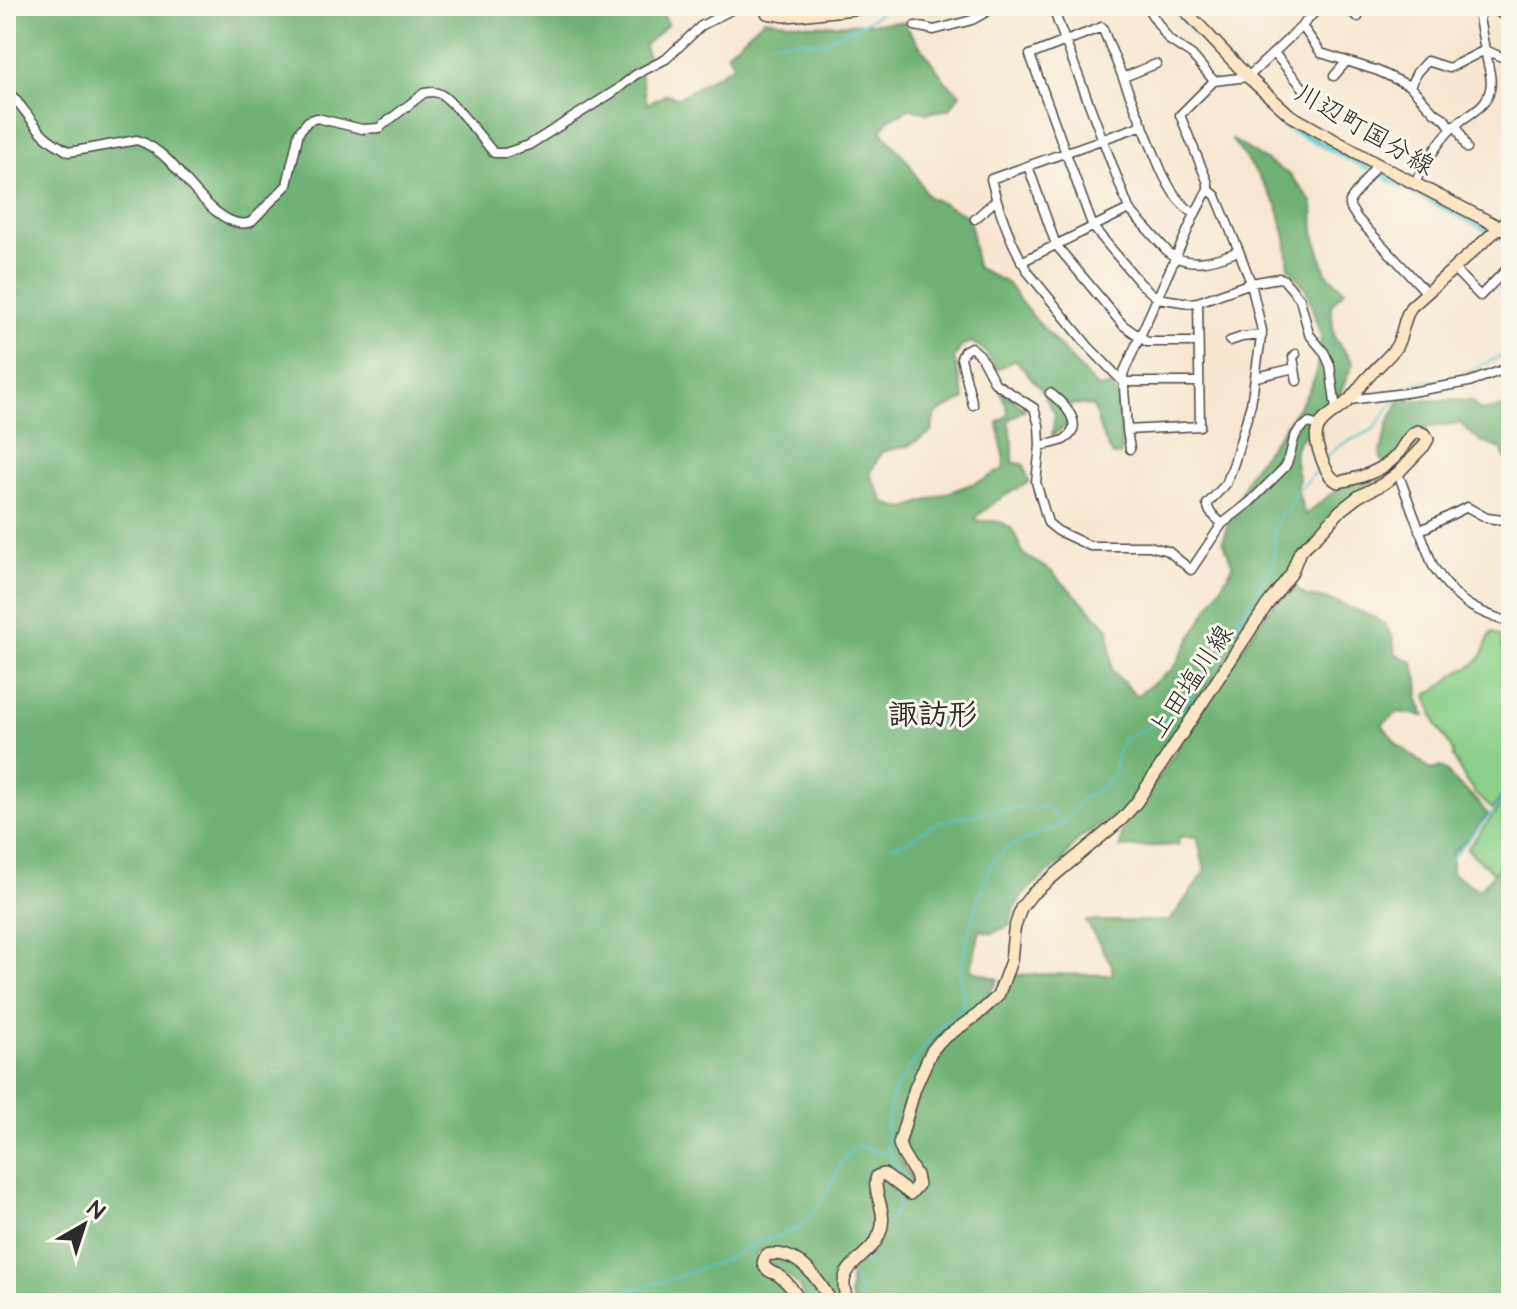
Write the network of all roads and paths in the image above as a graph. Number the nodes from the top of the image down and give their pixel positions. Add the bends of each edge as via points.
1 (744, 6) edge
2 (881, 6) edge
3 (997, 6) edge
4 (1052, 6) edge
5 (1146, 6) edge
6 (1181, 6) edge
7 (1320, 6) edge
8 (1341, 6) edge
9 (1488, 6) edge
10 (767, 13) dead end
11 (1358, 17) dead end
12 (1511, 17) edge
13 (915, 26) dead end
14 (1302, 26) junction
15 (1066, 41) junction
16 (1485, 50) junction
17 (1274, 53) junction
18 (1511, 54) edge
19 (1346, 62) junction
20 (1156, 64) dead end
21 (1334, 76) dead end
22 (1124, 77) junction
23 (1248, 77) junction
24 (1214, 81) junction
25 (1410, 86) junction
26 (1304, 89) dead end
27 (6, 90) edge
28 (1143, 125) junction
29 (1454, 127) junction
30 (1103, 140) junction
31 (1467, 148) dead end
32 (1065, 153) junction
33 (1377, 164) junction
34 (1028, 166) junction
35 (1414, 183) junction
36 (1208, 189) junction
37 (996, 200) junction
38 (1129, 209) junction
39 (1195, 214) junction
40 (1511, 217) edge
41 (975, 219) dead end
42 (1093, 227) junction
43 (1505, 230) edge
44 (1056, 245) junction
45 (1239, 251) junction
46 (1176, 258) junction
47 (1021, 262) junction
48 (1511, 265) edge
49 (1454, 269) junction
50 (1251, 283) junction
51 (1427, 293) junction
52 (1157, 298) junction
53 (1198, 302) junction
54 (1262, 335) junction
55 (1139, 337) junction
56 (1230, 341) dead end
57 (1198, 342) junction
58 (1296, 354) dead end
59 (1511, 367) edge
60 (1295, 368) junction
61 (1256, 377) junction
62 (1297, 381) dead end
63 (1123, 382) junction
64 (1199, 382) junction
65 (1050, 393) dead end
66 (1349, 400) junction
67 (973, 405) dead end
68 (1336, 410) junction
69 (1319, 426) junction
70 (1127, 430) junction
71 (1040, 446) junction
72 (1130, 449) dead end
73 (1398, 473) junction
74 (1511, 521) edge
75 (1222, 524) junction
76 (1419, 531) junction
77 (1511, 623) edge
78 (800, 1303) edge
79 (832, 1303) edge
80 (849, 1303) edge

1 - 27 street via 701,26 666,59 529,145 505,153 494,153 454,106 433,91 379,128 308,121 299,132 287,185 243,225 212,207 147,144 137,140 69,152 38,129
2 - 10 main road via 785,16
3 - 13 street via 972,20 934,30
4 - 15 street
5 - 24 street via 1169,40 1192,55
6 - 23 main road, 川辺町国分線
7 - 14 street
8 - 11 street
9 - 12 street
9 - 16 street via 1479,18
14 - 17 street
14 - 19 street via 1321,53
15 - 22 street via 1102,27
15 - 30 street
15 - 32 street via 1030,55
16 - 18 street via 1504,58
16 - 25 street via 1449,68 1427,61
16 - 29 street via 1488,97
17 - 23 street
17 - 26 street
19 - 21 street
19 - 25 street
20 - 22 street
22 - 28 street
23 - 24 street
23 - 33 main road, 川辺町国分線 via 1290,115
24 - 36 street via 1180,115
25 - 29 street
28 - 30 street
28 - 39 street via 1172,193
29 - 31 street
29 - 35 street
30 - 32 street
30 - 38 street
32 - 34 street
32 - 42 street
33 - 35 main road, 川辺町国分線
33 - 51 street via 1350,207
34 - 37 street via 991,179
34 - 44 street
35 - 43 main road, 川辺町国分線
36 - 39 street
36 - 45 street via 1216,196
37 - 41 street
37 - 47 street
38 - 42 street
38 - 46 street
39 - 46 street
40 - 43 main road
42 - 44 street
42 - 52 street
43 - 49 main road
44 - 47 street
44 - 55 street
45 - 46 street via 1211,262
45 - 50 street
46 - 52 street
47 - 63 street
48 - 49 street via 1480,296
49 - 51 main road
50 - 53 street
50 - 54 street
50 - 68 street via 1279,278 1295,291 1309,334 1330,365
51 - 66 main road via 1406,315 1396,347
52 - 53 street
52 - 55 street
53 - 57 street
54 - 56 street
54 - 61 street
55 - 57 street via 1147,342
55 - 63 street
57 - 64 street
58 - 60 street
59 - 66 street via 1469,382
60 - 61 street
60 - 62 street
61 - 75 street via 1226,484 1207,504
63 - 64 street
63 - 70 street
64 - 70 street via 1200,426
65 - 71 street via 1064,403 1073,430 1065,439
66 - 68 main road
67 - 71 street via 961,358 971,347 995,383 1034,408
68 - 69 main road
69 - 73 main road, 上田塩川線 via 1315,443 1338,482 1385,466 1412,433 1424,434 1424,446
69 - 75 street via 1309,423 1300,428 1285,467
70 - 72 street
71 - 75 street via 1036,482 1048,523 1090,546 1149,546 1168,551 1191,570
73 - 76 street
73 - 80 main road, 上田塩川線 via 1341,510 1300,551 1291,574 1136,803 1021,908 998,996 940,1041 919,1078 899,1144 918,1185 910,1194 884,1174 877,1176 882,1226 847,1272 843,1282
74 - 76 street via 1487,518 1467,507
76 - 77 street via 1433,566 1459,598
78 - 79 main road via 785,1280 766,1268 766,1255 800,1262

